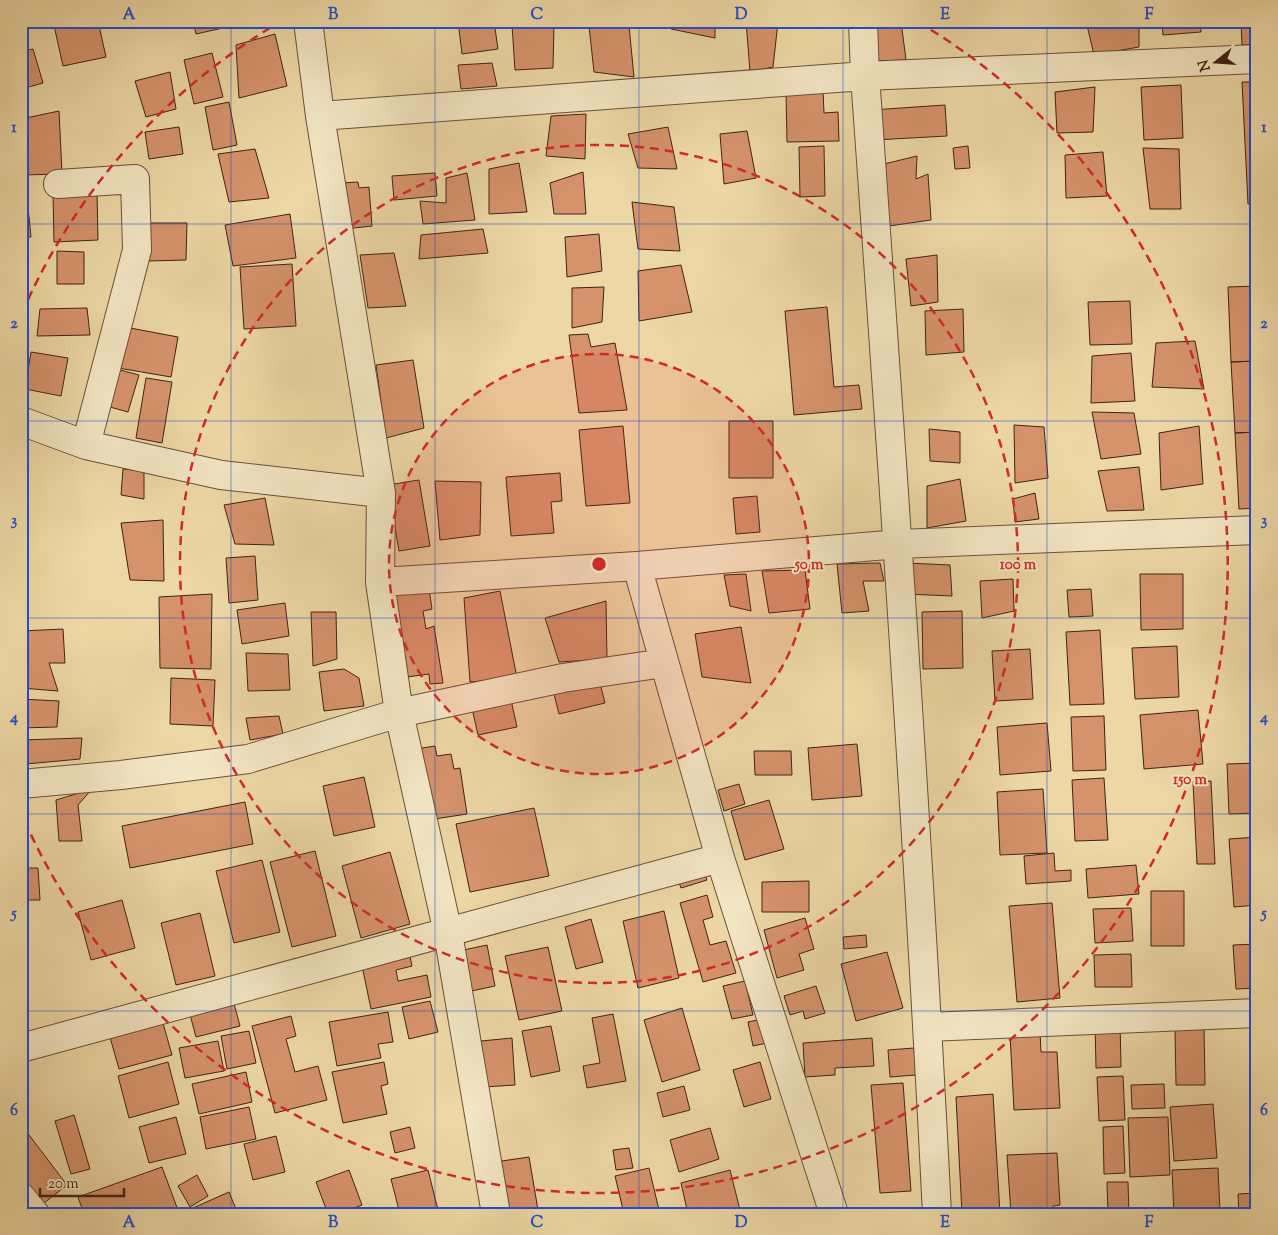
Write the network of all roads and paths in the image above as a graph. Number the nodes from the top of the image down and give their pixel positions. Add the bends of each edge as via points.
1 (308, 21) edge
2 (863, 21) edge
3 (1257, 60) edge
4 (865, 76) junction
5 (320, 116) junction
6 (58, 184) dead end
7 (21, 421) edge
8 (86, 445) junction
9 (382, 492) junction
10 (1257, 530) edge
11 (899, 544) junction
12 (637, 566) junction
13 (380, 582) junction
14 (664, 663) junction
15 (399, 713) junction
16 (21, 784) edge
17 (720, 858) junction
18 (448, 933) junction
19 (1257, 1012) edge
20 (928, 1027) junction
21 (21, 1048) edge
22 (21, 1197) edge
23 (35, 1214) edge
24 (496, 1214) edge
25 (834, 1214) edge
26 (937, 1214) edge

1 - 5 street
2 - 4 street
3 - 4 street
4 - 5 street
4 - 11 street
5 - 9 street
6 - 8 street via 135,179 137,250
7 - 8 street
8 - 9 street via 221,476
9 - 13 street
10 - 11 street
11 - 12 street
11 - 20 street
12 - 13 street
12 - 14 street
13 - 15 street
14 - 15 street via 563,678
14 - 17 street
15 - 16 street via 248,759
15 - 18 street
17 - 18 street
17 - 25 street
18 - 21 street
18 - 24 street
19 - 20 street
20 - 26 street
22 - 23 street

